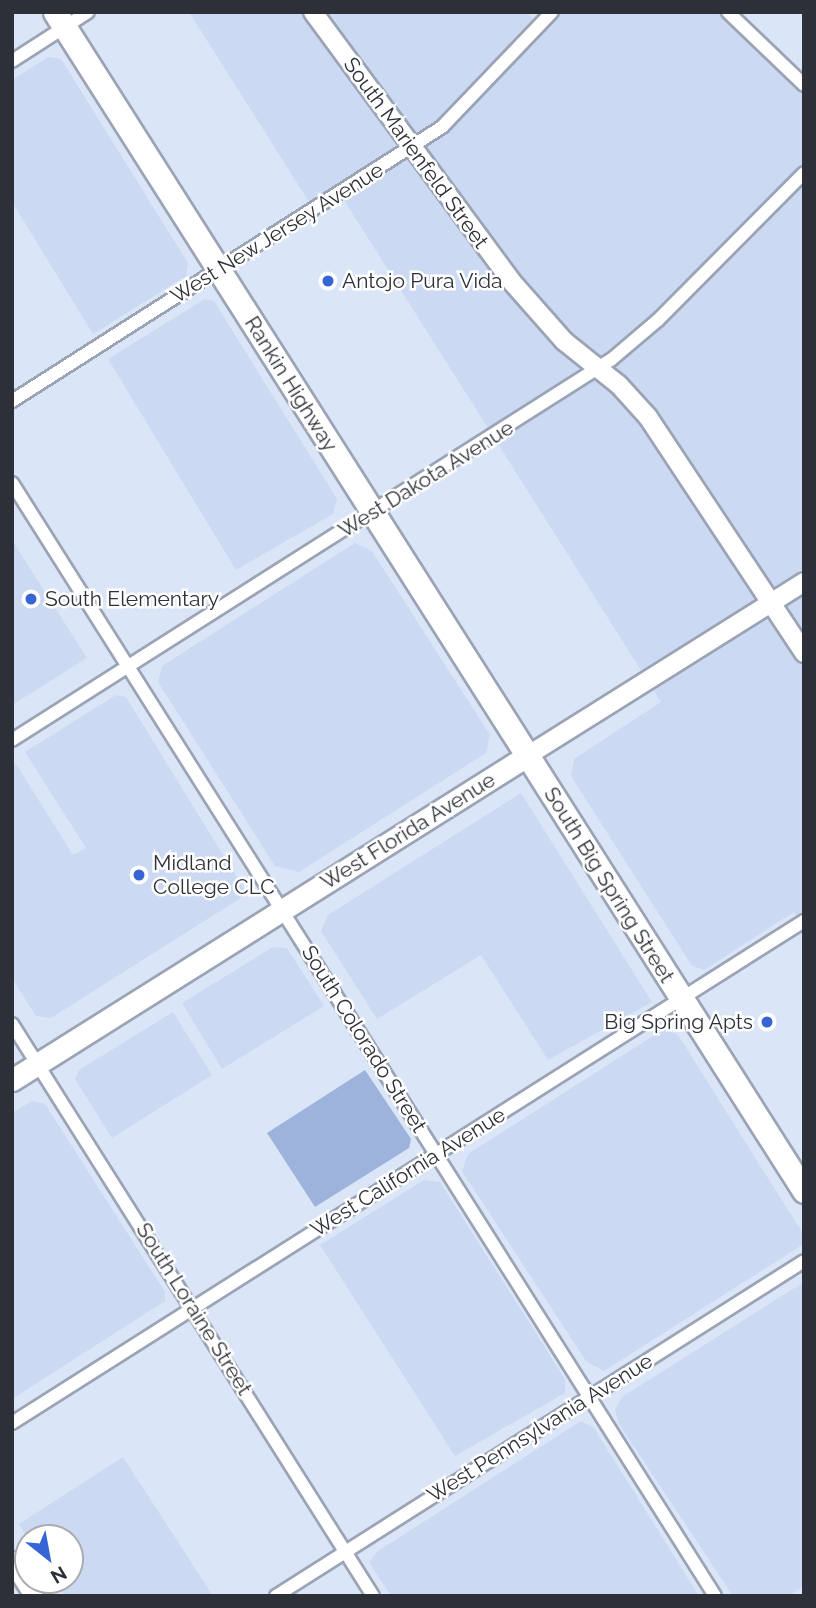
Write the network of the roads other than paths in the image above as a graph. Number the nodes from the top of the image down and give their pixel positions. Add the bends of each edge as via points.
1 (88, 12) edge
2 (313, 12) edge
3 (552, 12) edge
4 (728, 12) edge
5 (60, 20) edge
6 (12, 61) edge
7 (804, 85) edge
8 (411, 149) junction
9 (804, 173) edge
10 (219, 270) junction
11 (598, 369) junction
12 (12, 401) edge
13 (12, 483) edge
14 (373, 512) junction
15 (804, 582) edge
16 (771, 602) junction
17 (804, 653) edge
18 (129, 667) junction
19 (12, 740) edge
20 (527, 756) junction
21 (282, 910) junction
22 (804, 921) edge
23 (681, 998) junction
24 (12, 1024) edge
25 (38, 1064) junction
26 (12, 1080) edge
27 (437, 1154) junction
28 (804, 1191) edge
29 (804, 1261) edge
30 (193, 1308) junction
31 (589, 1397) junction
32 (12, 1423) edge
33 (346, 1552) junction
34 (12, 1561) edge
35 (34, 1596) edge
36 (276, 1596) edge
37 (373, 1596) edge
38 (715, 1596) edge

1 - 5 street
2 - 8 street, South Marienfeld Street
3 - 8 street, West New Jersey Avenue via 442,127
4 - 7 street
5 - 6 street
5 - 10 highway, Rankin Highway
8 - 10 street, West New Jersey Avenue
8 - 11 street, South Marienfeld Street via 536,311
9 - 11 street, West Dakota Avenue via 658,320
10 - 12 street, West New Jersey Avenue
10 - 14 highway, Rankin Highway
11 - 14 street, West Dakota Avenue
11 - 16 street, South Marienfeld Street via 649,417
13 - 18 street, South Colorado Street
14 - 18 street, West Dakota Avenue
14 - 20 highway, Rankin Highway
15 - 16 street, West Florida Avenue
16 - 17 street, South Marienfeld Street
16 - 20 street, West Florida Avenue
18 - 19 street, West Dakota Avenue
18 - 21 street, South Colorado Street
20 - 21 main road, West Florida Avenue
20 - 23 highway, South Big Spring Street
21 - 25 main road, West Florida Avenue
21 - 27 street, South Colorado Street
22 - 23 street, West California Avenue
23 - 27 street, West California Avenue
23 - 28 highway, South Big Spring Street
24 - 25 street, South Loraine Street
25 - 26 main road, West Florida Avenue
25 - 30 street, South Loraine Street
27 - 30 street, West California Avenue
27 - 31 street, South Colorado Street
29 - 31 street, West Pennsylvania Avenue
30 - 32 street, West California Avenue
30 - 33 street, South Loraine Street
31 - 33 street, West Pennsylvania Avenue
31 - 38 street, South Colorado Street
33 - 36 street, West Pennsylvania Avenue
33 - 37 street, South Loraine Street
34 - 35 street

